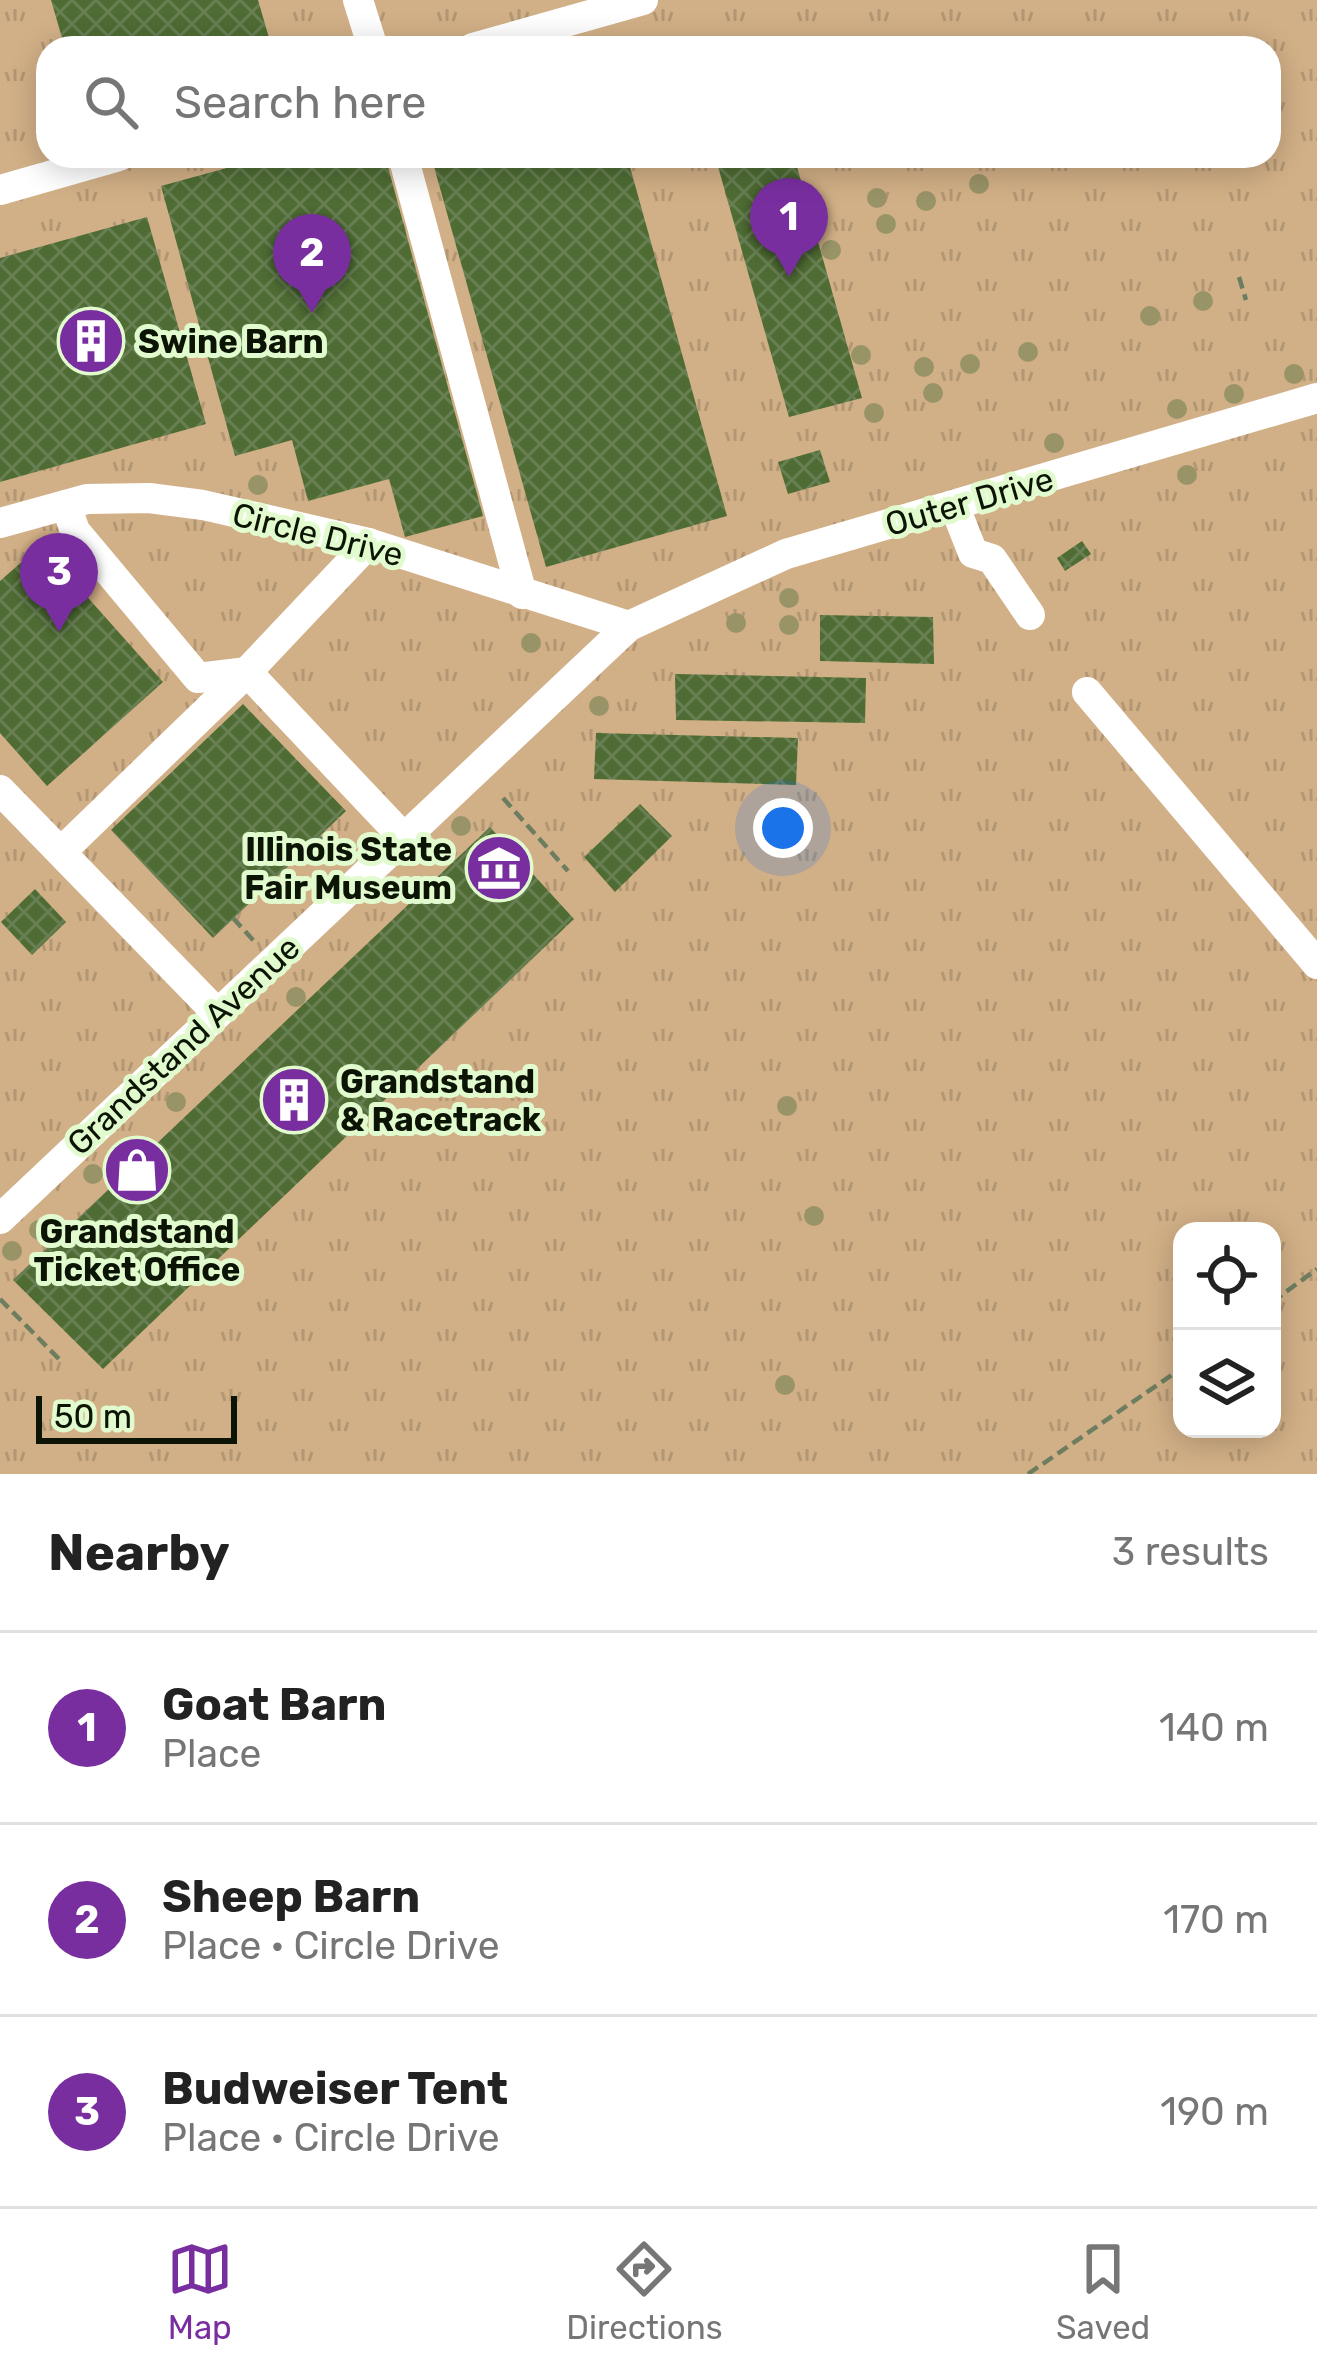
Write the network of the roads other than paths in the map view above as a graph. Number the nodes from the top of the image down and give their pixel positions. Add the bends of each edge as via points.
1 (358, 0) edge
2 (643, 0) edge
3 (369, 36) edge
4 (516, 36) edge
5 (77, 168) edge
6 (407, 168) edge
7 (0, 190) edge
8 (1317, 398) edge
9 (66, 505) junction
10 (955, 506) junction
11 (0, 523) edge
12 (369, 543) junction
13 (522, 594) junction
14 (1030, 615) dead end
15 (629, 626) junction
16 (247, 672) junction
17 (1087, 692) dead end
18 (0, 790) edge
19 (404, 838) junction
20 (61, 853) junction
21 (1317, 964) edge
22 (217, 1013) junction
23 (0, 1220) edge

1 - 3 street
2 - 4 street
5 - 7 street
6 - 13 street
8 - 10 street, Outer Drive
9 - 11 street, Circle Drive
9 - 12 street, Circle Drive via 149,497
9 - 16 street via 75,531 198,678
10 - 14 street via 973,553 992,559
10 - 15 street, Outer Drive via 786,554
12 - 13 street, Circle Drive
12 - 16 street
13 - 15 street, Circle Drive
15 - 19 street, Grandstand Avenue
16 - 19 street
16 - 20 street
17 - 21 street
18 - 20 street
19 - 22 street, Grandstand Avenue
20 - 22 street
22 - 23 street, Grandstand Avenue

